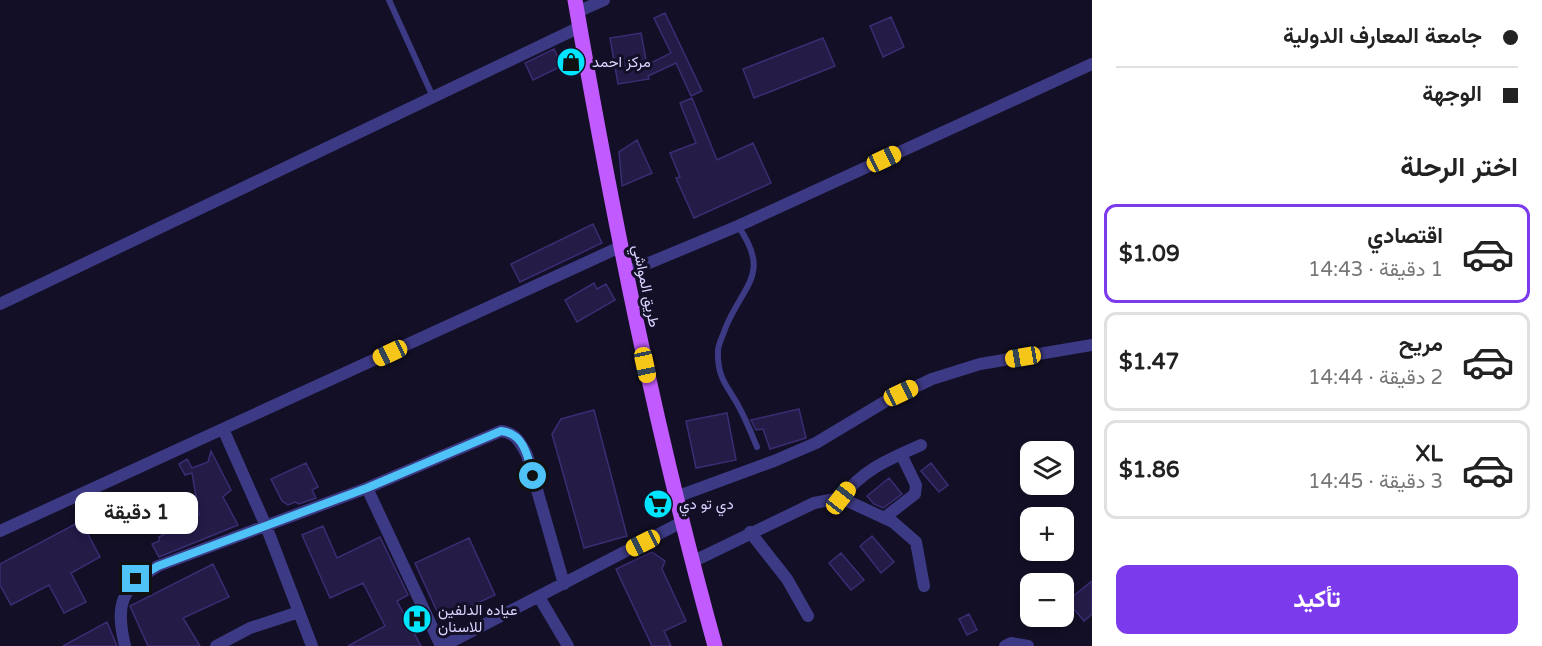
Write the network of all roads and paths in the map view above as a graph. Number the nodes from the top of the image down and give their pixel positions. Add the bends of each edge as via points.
1 (389, 0) edge
2 (604, 0) edge
3 (577, 13) edge
4 (1092, 64) edge
5 (433, 98) junction
6 (738, 226) junction
7 (620, 247) junction
8 (625, 273) junction
9 (0, 304) edge
10 (1092, 345) edge
11 (223, 429) junction
12 (921, 445) dead end
13 (757, 447) dead end
14 (902, 454) junction
15 (367, 488) junction
16 (676, 497) junction
17 (841, 498) junction
18 (884, 518) junction
19 (682, 522) junction
20 (266, 526) junction
21 (0, 531) edge
22 (750, 532) junction
23 (692, 562) junction
24 (564, 584) junction
25 (924, 585) dead end
26 (538, 597) junction
27 (299, 612) junction
28 (808, 616) dead end
29 (125, 646) edge
30 (216, 646) edge
31 (312, 646) edge
32 (442, 646) edge
33 (568, 646) edge
34 (715, 646) edge
35 (1005, 646) edge
36 (1028, 646) edge

1 - 5 lane
2 - 3 street
3 - 5 street
3 - 7 main road, طريق المواشي
4 - 6 street
5 - 9 street
6 - 8 street
6 - 13 lane via 752,246 753,276 718,348 719,366 722,381
7 - 8 main road, طريق المواشي
7 - 11 street
8 - 16 main road, طريق المواشي
10 - 16 street via 980,364 932,379 816,443
11 - 20 street
11 - 21 street
12 - 14 street
14 - 17 street via 871,468
14 - 18 street via 916,485 915,494
15 - 20 street
15 - 24 street via 501,431 510,432 527,454
15 - 32 street
16 - 19 main road, طريق المواشي
17 - 18 street
17 - 22 street via 814,503
18 - 25 street via 916,542
19 - 23 main road, طريق المواشي
19 - 24 street
20 - 27 street
20 - 29 street via 158,566 136,579 121,607
22 - 23 street
22 - 28 street via 787,579
23 - 34 main road, طريق المواشي
24 - 26 street
26 - 32 street
26 - 33 street
27 - 30 street via 250,628
27 - 31 street
35 - 36 street

